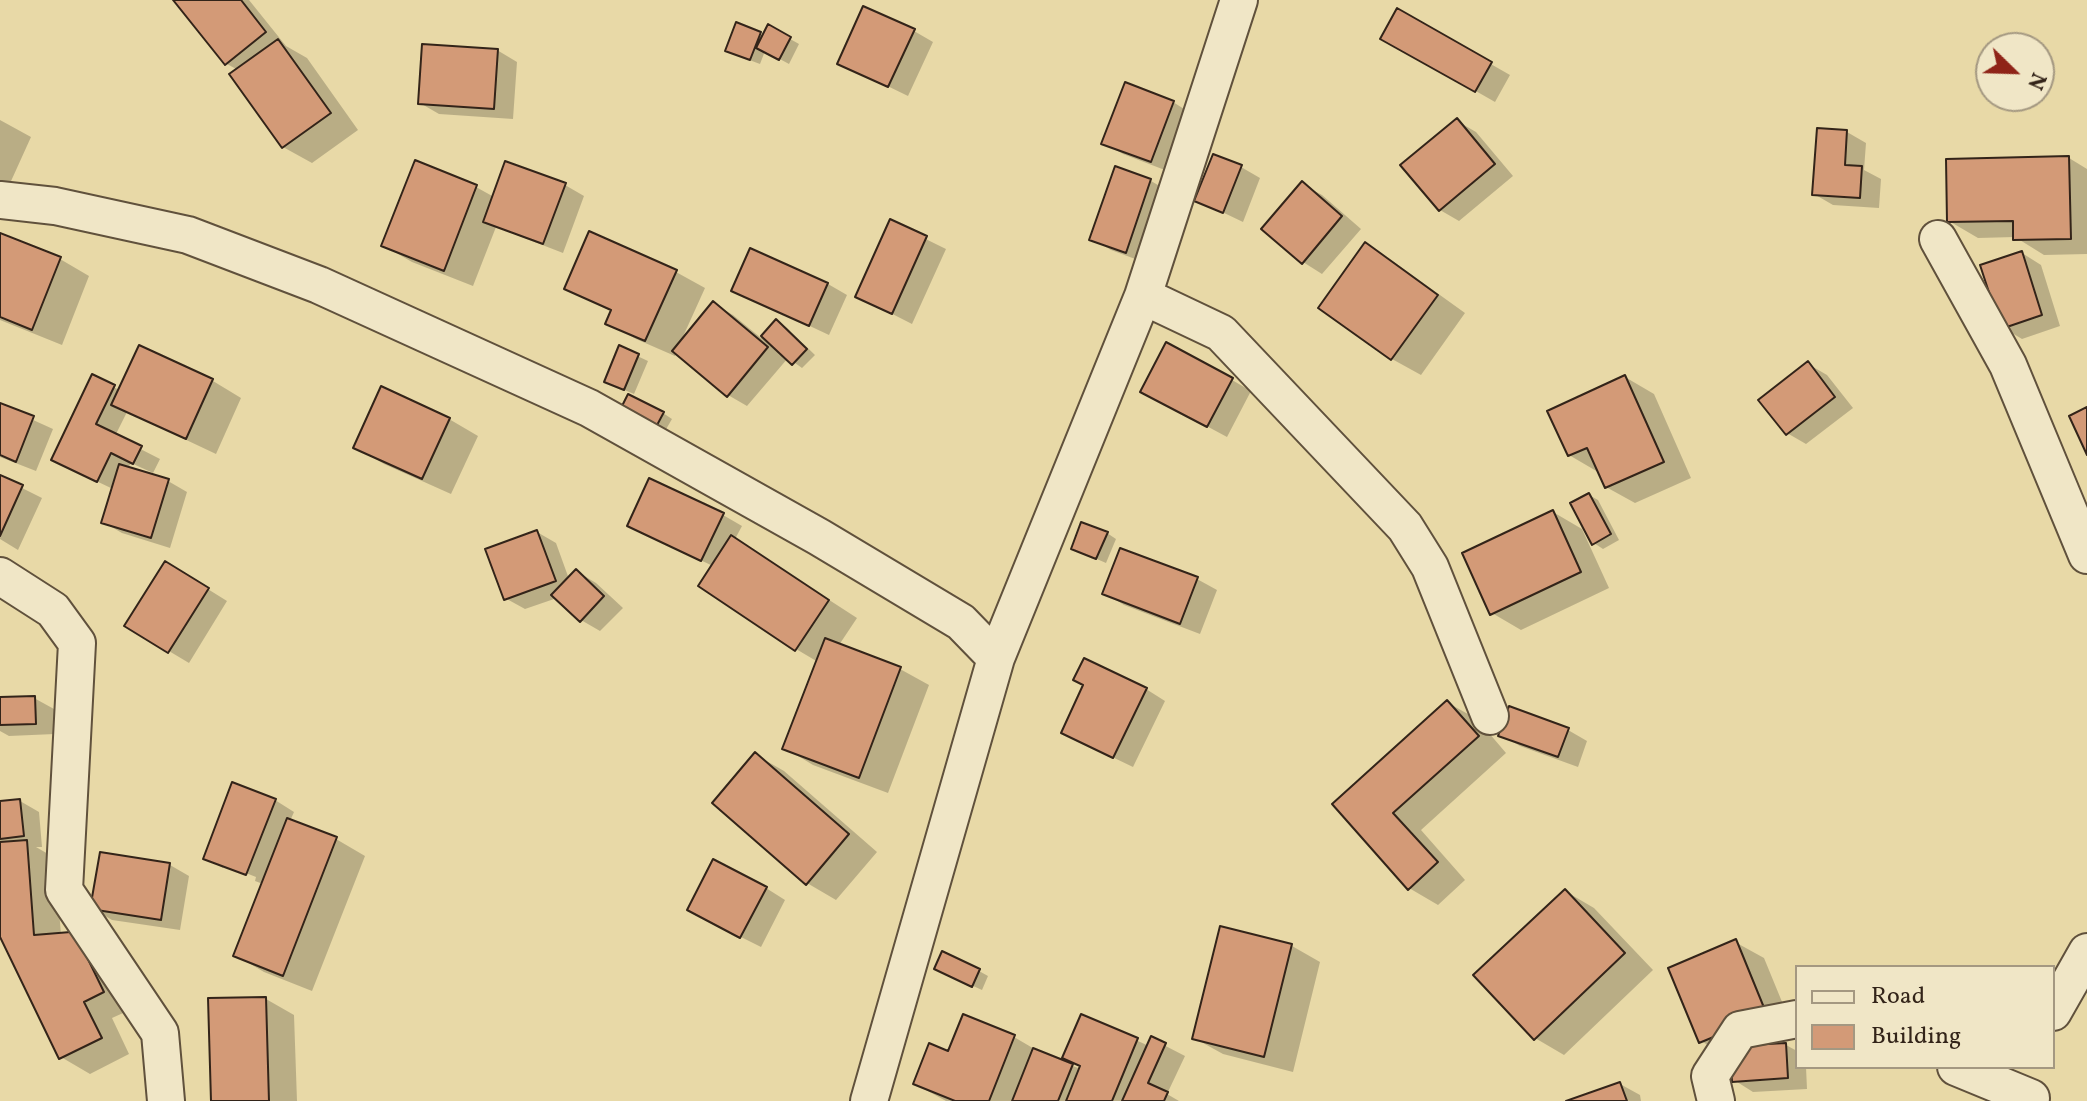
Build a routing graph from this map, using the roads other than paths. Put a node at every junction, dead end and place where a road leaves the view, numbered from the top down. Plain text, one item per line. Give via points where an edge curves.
1 (1239, 0) edge
2 (0, 200) edge
3 (1938, 239) dead end
4 (1143, 296) junction
5 (2087, 555) edge
6 (0, 576) edge
7 (996, 658) junction
8 (1490, 716) dead end
9 (2086, 954) edge
10 (2055, 1008) edge
11 (1795, 1019) edge
12 (1963, 1069) edge
13 (2030, 1089) edge
14 (166, 1101) edge
15 (869, 1101) edge
16 (1716, 1101) edge

1 - 4 street
2 - 7 street via 55,206 188,235 319,285 575,401 961,622
3 - 5 street via 2008,365
4 - 7 street
4 - 8 street via 1221,333 1405,527 1430,567
6 - 14 street via 53,610 77,643 64,890 160,1033
7 - 15 street
9 - 10 street
11 - 16 street via 1740,1030 1710,1076
12 - 13 street

